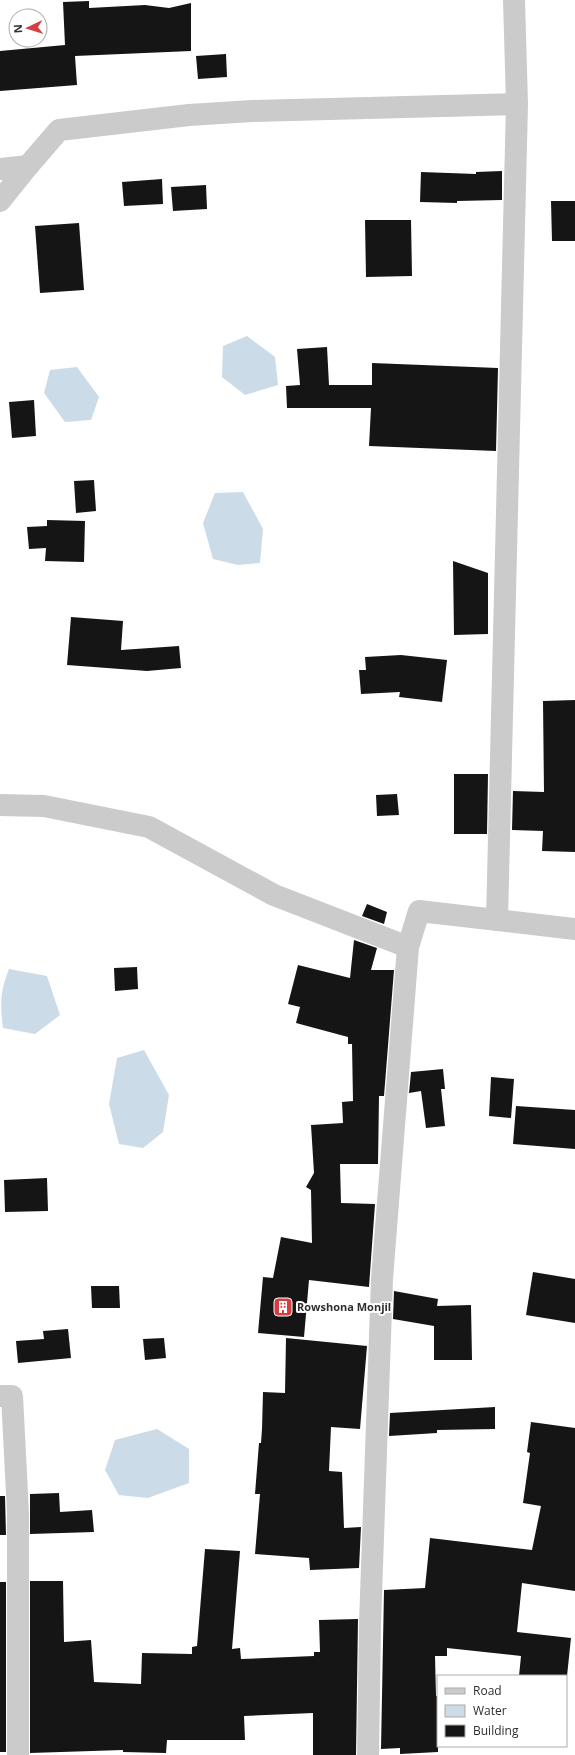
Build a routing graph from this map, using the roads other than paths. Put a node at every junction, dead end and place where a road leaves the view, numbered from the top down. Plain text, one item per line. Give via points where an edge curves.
1 (514, 0) edge
2 (517, 104) junction
3 (28, 166) junction
4 (0, 169) edge
5 (0, 201) edge
6 (0, 805) edge
7 (497, 920) junction
8 (575, 929) edge
9 (408, 947) junction
10 (0, 1396) edge
11 (18, 1755) edge
12 (368, 1755) edge

1 - 2 street
2 - 3 street via 189,115 59,130
2 - 7 street
3 - 4 street
3 - 5 street
6 - 9 street via 44,806 149,827 274,895
7 - 8 street
7 - 9 street via 419,911
9 - 12 street via 382,1279
10 - 11 street via 12,1396 13,1404 18,1513

